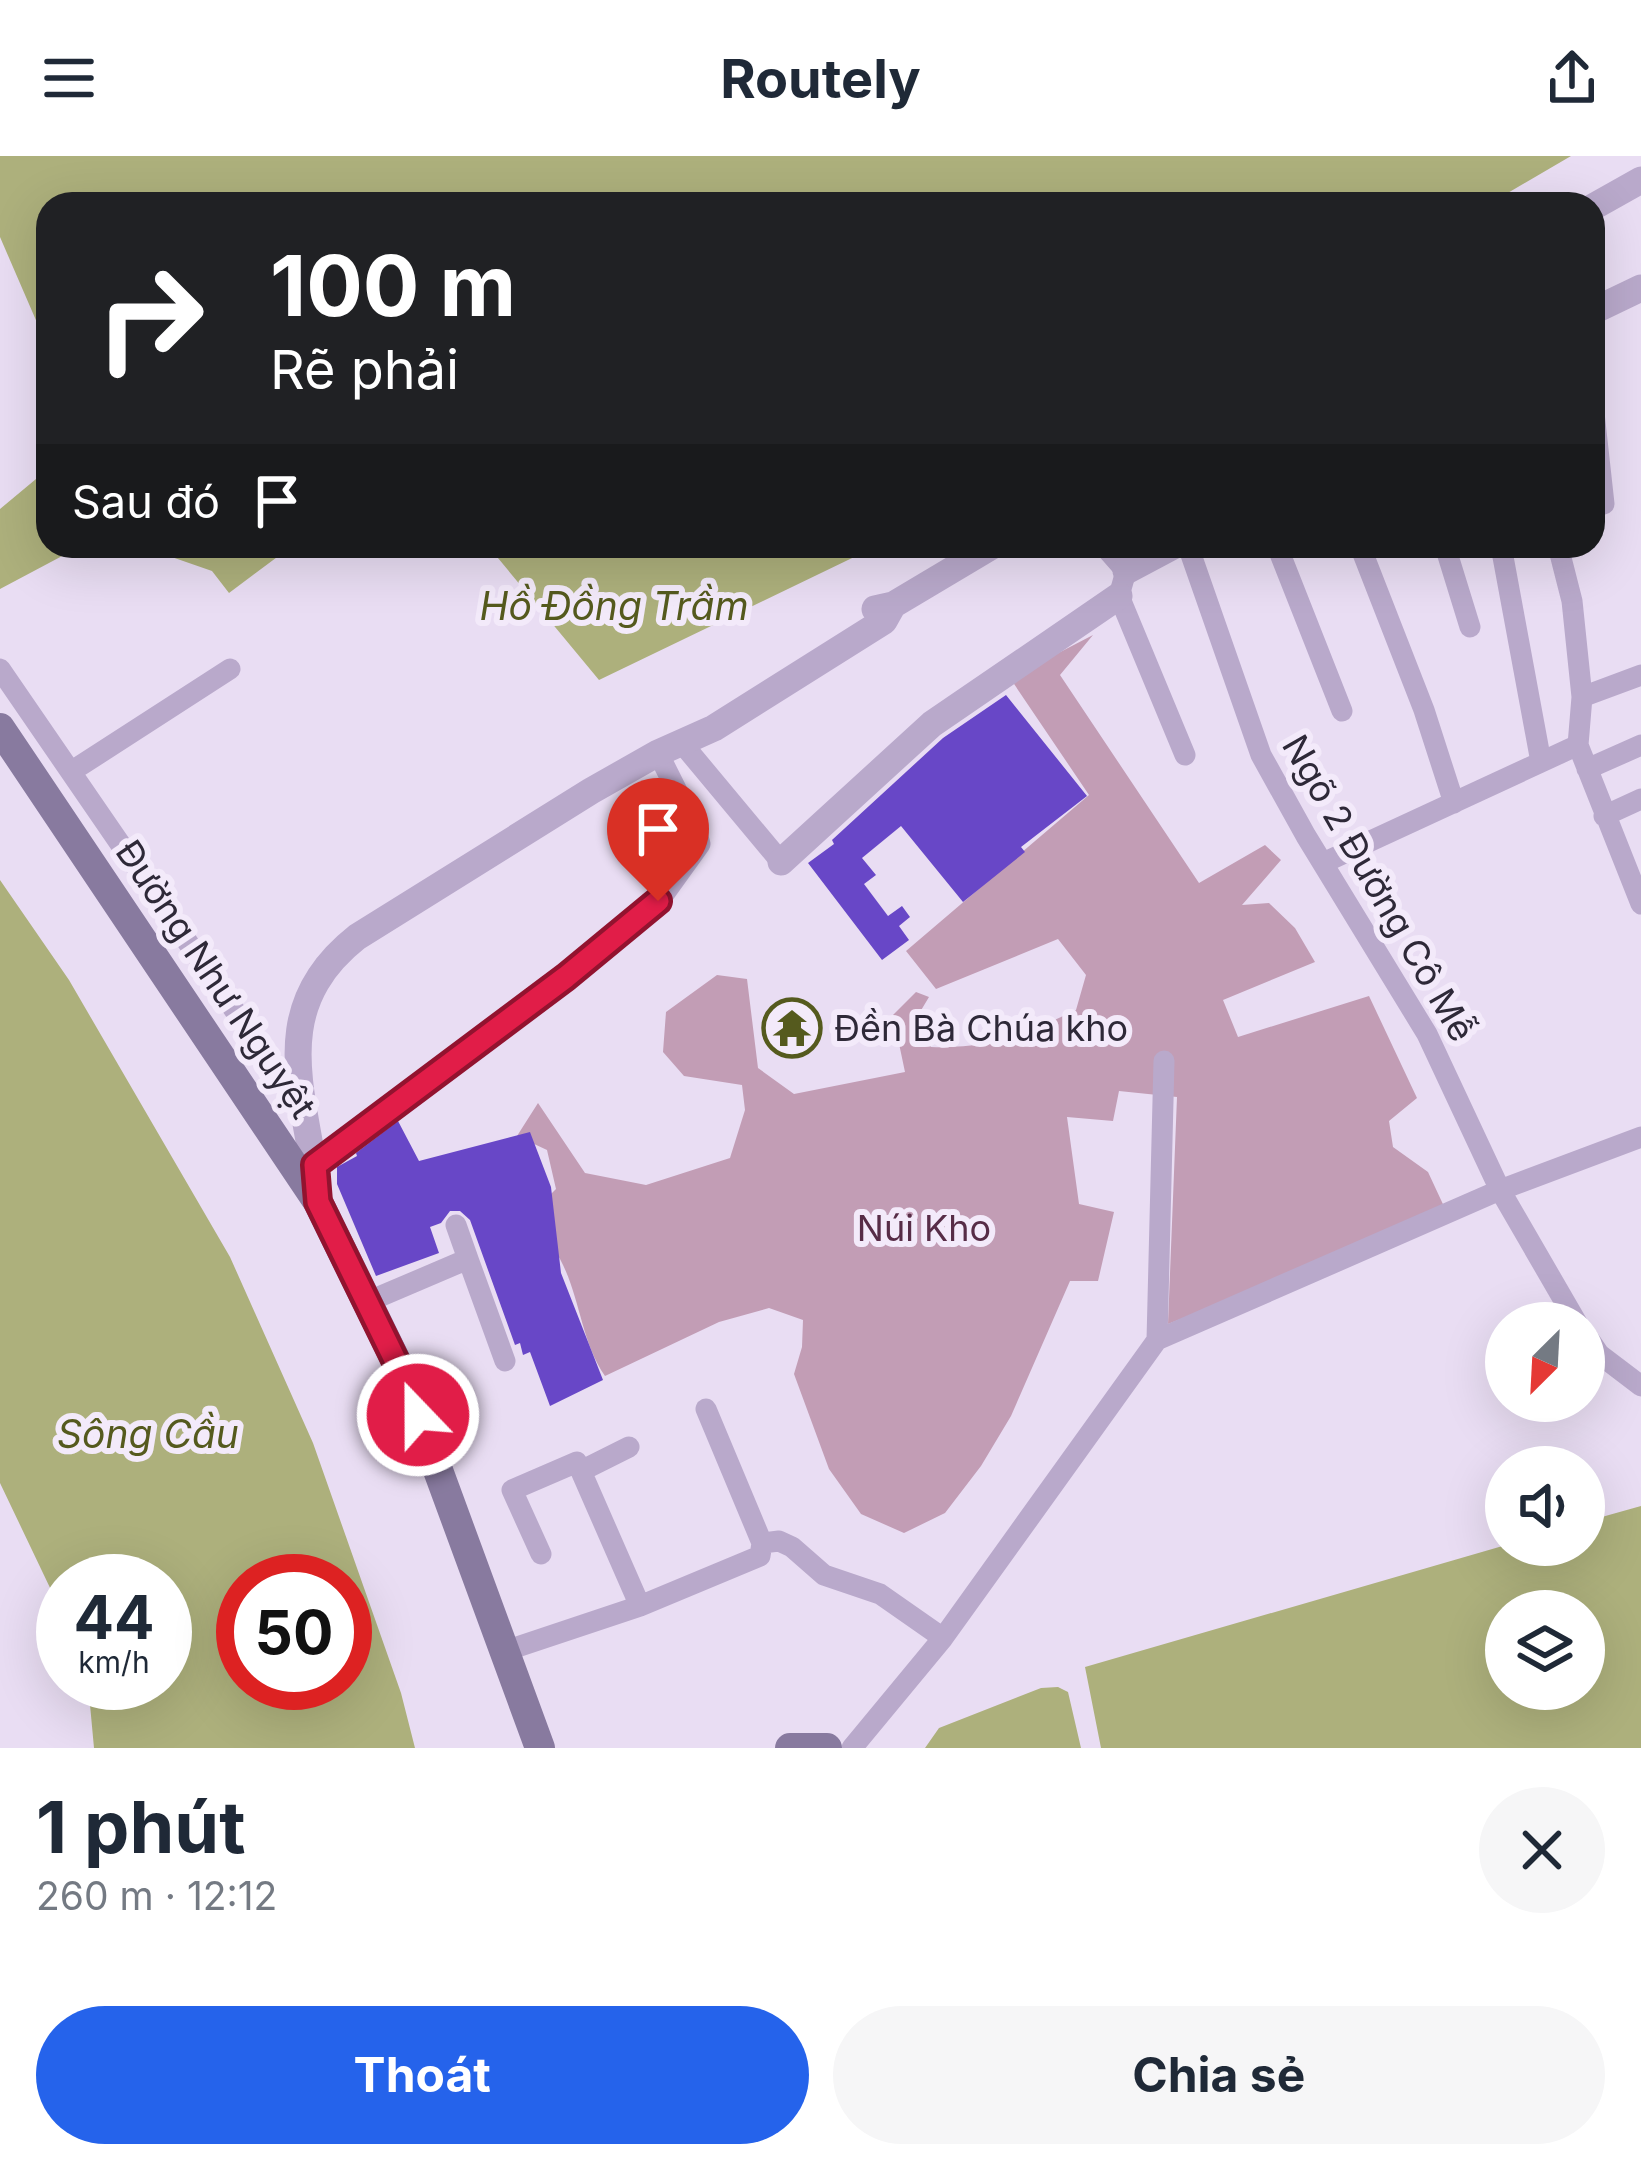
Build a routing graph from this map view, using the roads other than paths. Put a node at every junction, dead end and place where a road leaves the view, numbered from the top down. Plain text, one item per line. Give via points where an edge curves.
1 (1641, 180) edge
2 (1605, 200) edge
3 (1641, 288) edge
4 (1605, 305) edge
5 (972, 558) edge
6 (1110, 558) edge
7 (1157, 558) edge
8 (1192, 558) edge
9 (1282, 558) edge
10 (1365, 558) edge
11 (1449, 558) edge
12 (1504, 558) edge
13 (1561, 558) edge
14 (1123, 583) junction
15 (1470, 626) dead end
16 (0, 669) edge
17 (230, 669) dead end
18 (1641, 675) edge
19 (1582, 697) junction
20 (1342, 711) dead end
21 (0, 728) edge
22 (1578, 745) junction
23 (1641, 746) edge
24 (670, 748) junction
25 (1185, 755) dead end
26 (1541, 762) junction
27 (1587, 769) junction
28 (73, 771) junction
29 (1641, 800) edge
30 (1454, 803) junction
31 (1604, 816) junction
32 (781, 862) joint
33 (1322, 863) junction
34 (1641, 904) edge
35 (1164, 1061) dead end
36 (304, 1111) junction
37 (1641, 1137) edge
38 (315, 1165) junction
39 (1500, 1190) junction
40 (318, 1202) junction
41 (456, 1225) dead end
42 (468, 1259) junction
43 (367, 1302) junction
44 (1565, 1302) edge
45 (1156, 1340) junction
46 (1605, 1359) edge
47 (505, 1361) dead end
48 (1641, 1387) edge
49 (706, 1408) dead end
50 (629, 1448) dead end
51 (581, 1471) junction
52 (762, 1543) junction
53 (541, 1554) dead end
54 (640, 1606) junction
55 (943, 1638) junction
56 (505, 1651) junction
57 (871, 1738) edge
58 (540, 1748) edge
59 (790, 1748) edge
60 (827, 1748) edge
61 (852, 1748) edge

1 - 2 street
3 - 4 street
5 - 24 street via 893,605 884,621
6 - 14 street
7 - 14 street
8 - 33 street, Ngõ 2 Đường Cô Mễ via 1261,755
9 - 20 street
10 - 30 street
11 - 15 street
12 - 26 street
13 - 19 street
14 - 25 street
14 - 32 street via 932,724
16 - 28 street, Đường Như Nguyệt
17 - 28 street
18 - 19 street
19 - 22 street
21 - 40 main road, Đường Như Nguyệt
22 - 26 street
22 - 27 street
23 - 27 street
24 - 32 street
24 - 36 street via 329,959 312,985 297,1039
24 - 38 street via 700,844 658,901
26 - 30 street
27 - 31 street
28 - 36 street, Đường Như Nguyệt
29 - 31 street
30 - 33 street
31 - 34 street
33 - 39 street, Ngõ 2 Đường Cô Mễ via 1427,1034
35 - 45 street
36 - 38 street
37 - 39 street
38 - 40 street
39 - 44 street, Ngõ 2 Đường Cô Mễ
39 - 45 street
40 - 43 main road, Đường Như Nguyệt
41 - 42 street
42 - 43 street
42 - 47 street
43 - 56 main road, Đường Như Nguyệt via 403,1376
45 - 55 street
46 - 48 street
49 - 52 street
50 - 51 street
51 - 53 street via 577,1462 512,1490
51 - 54 street
52 - 54 street via 760,1556
52 - 55 street via 792,1547 824,1575 880,1594
54 - 56 street
55 - 57 street
56 - 58 main road, Đường Như Nguyệt
57 - 61 street
59 - 60 main road

